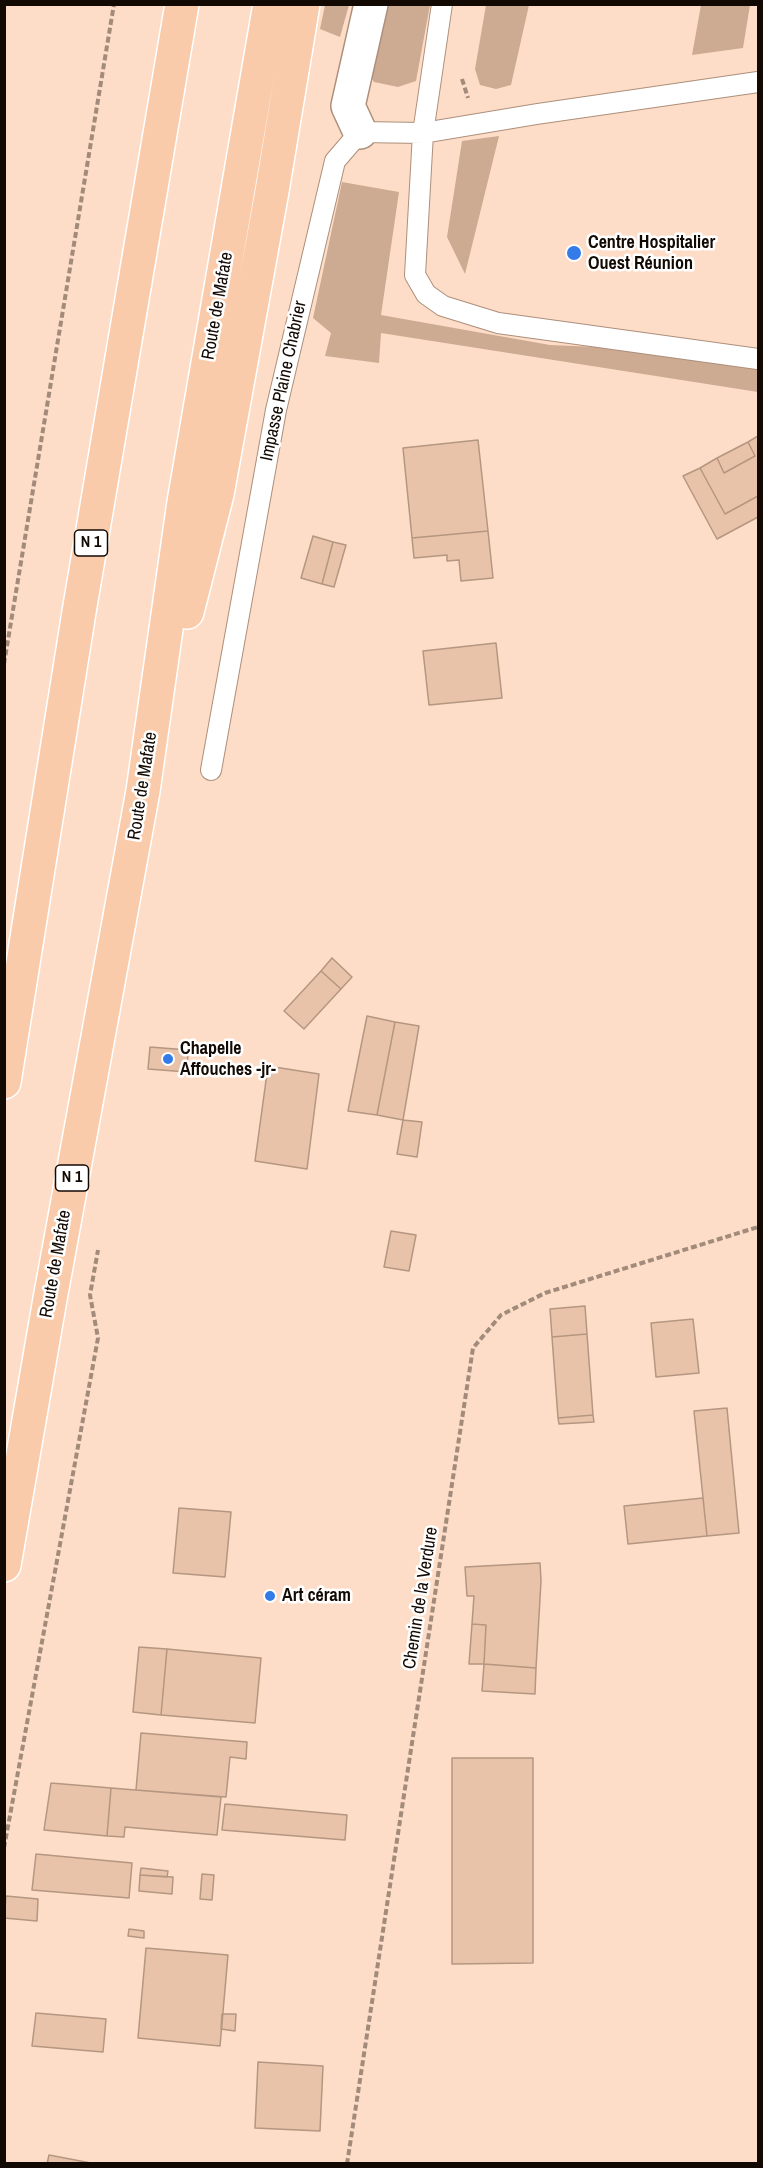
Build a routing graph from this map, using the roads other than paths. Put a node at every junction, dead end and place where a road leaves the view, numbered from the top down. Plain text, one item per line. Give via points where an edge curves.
1 (182, 4) edge
2 (270, 4) edge
3 (303, 4) edge
4 (311, 4) edge
5 (370, 4) edge
6 (442, 4) edge
7 (759, 82) edge
8 (360, 132) junction
9 (423, 133) junction
10 (272, 191) junction
11 (759, 359) edge
12 (211, 770) dead end
13 (143, 791) junction
14 (4, 1082) edge
15 (4, 1565) edge

1 - 14 highway, N 1
2 - 13 highway, Route de Mafate / N 1 via 184,502
3 - 10 highway
4 - 10 highway
5 - 8 street via 348,106
6 - 9 lane
7 - 9 lane
8 - 9 lane
8 - 12 lane, Impasse Plaine Chabrier via 335,161 276,410
9 - 11 lane via 415,275 426,294 443,306 498,323
10 - 13 highway via 217,494
13 - 15 highway, Route de Mafate / N 1

